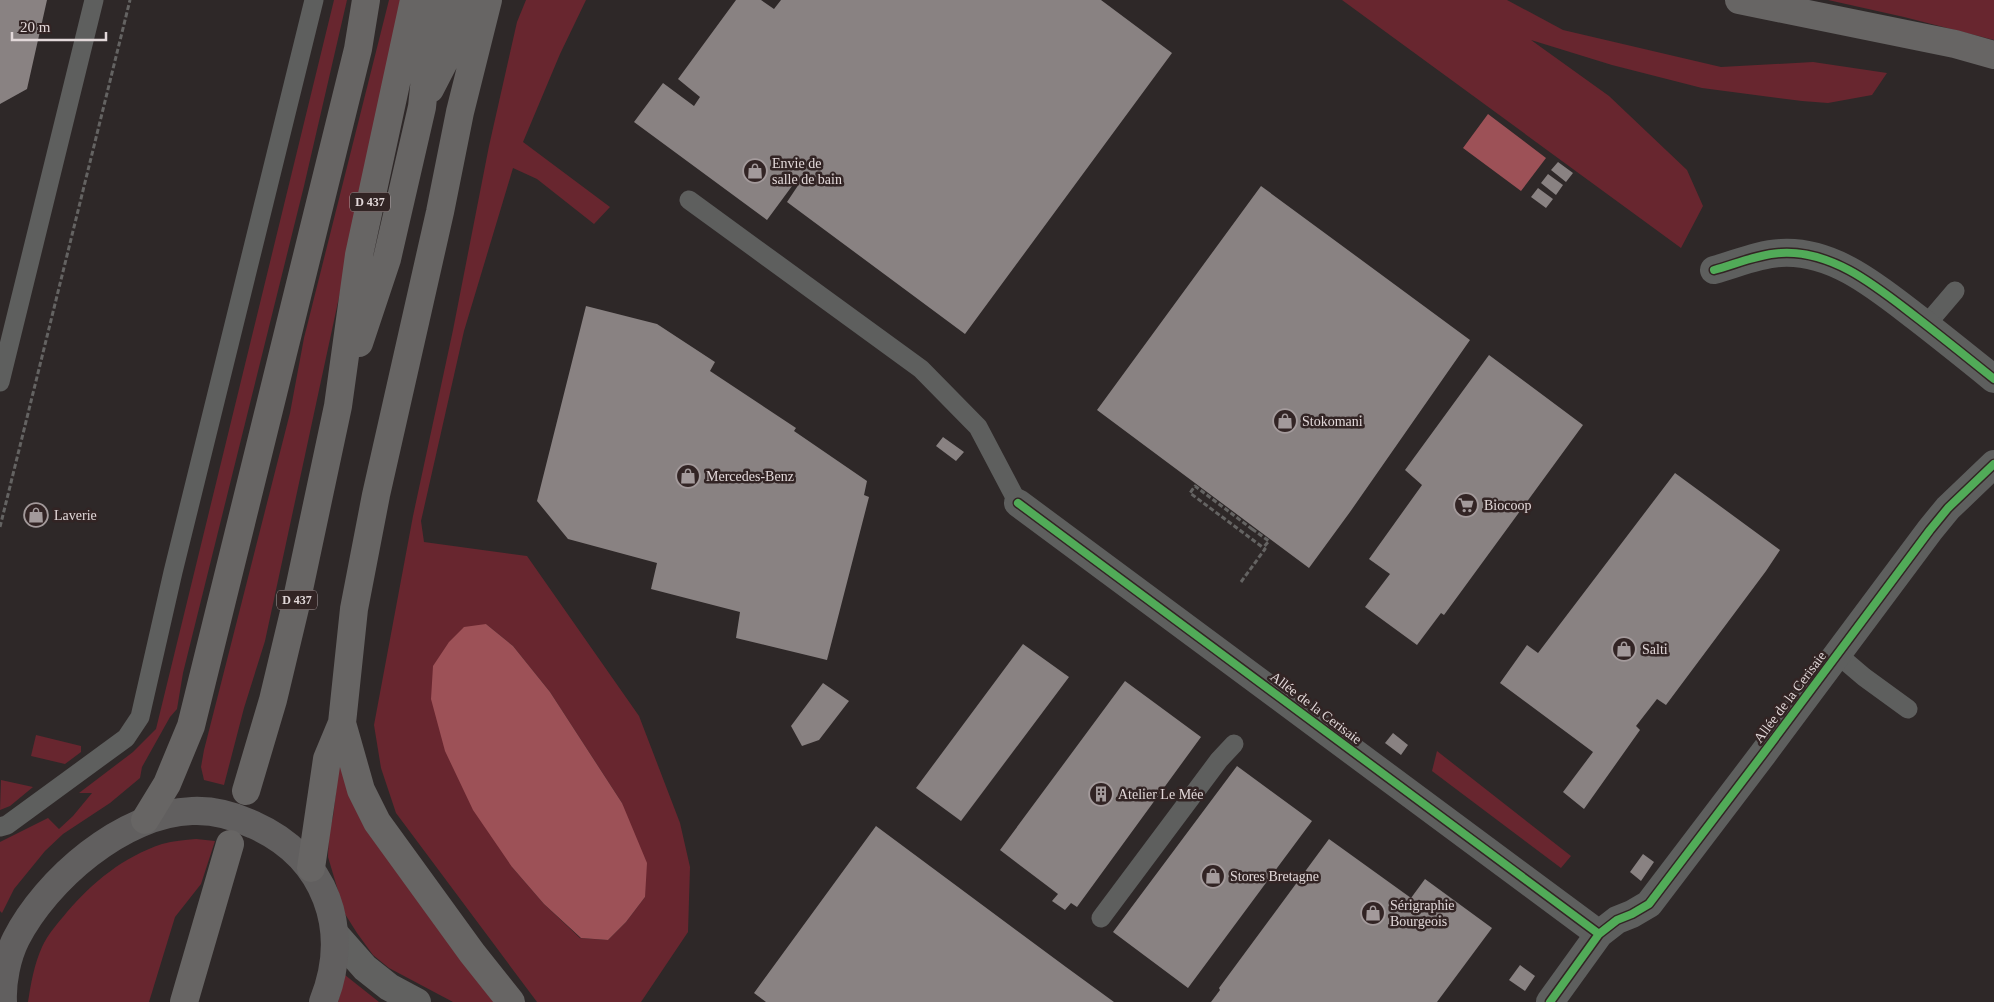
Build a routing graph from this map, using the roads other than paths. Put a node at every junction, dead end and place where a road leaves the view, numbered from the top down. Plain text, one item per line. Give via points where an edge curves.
1 (94, 0) edge
2 (314, 0) edge
3 (366, 0) edge
4 (374, 0) edge
5 (414, 0) edge
6 (440, 0) edge
7 (467, 0) edge
8 (488, 0) edge
9 (1739, 0) edge
10 (358, 49) junction
11 (1994, 55) edge
12 (422, 106) junction
13 (689, 200) dead end
14 (1714, 270) dead end
15 (1955, 291) dead end
16 (1926, 325) junction
17 (1994, 379) edge
18 (0, 382) edge
19 (338, 406) junction
20 (1994, 464) edge
21 (1018, 503) joint
22 (1837, 654) junction
23 (1908, 709) dead end
24 (342, 723) junction
25 (1234, 744) dead end
26 (246, 791) dead end
27 (145, 820) junction
28 (0, 827) edge
29 (230, 844) dead end
30 (311, 868) junction
31 (1101, 918) dead end
32 (335, 934) junction
33 (1599, 934) junction
34 (7, 948) edge
35 (3, 1002) edge
36 (184, 1002) edge
37 (324, 1002) edge
38 (417, 1002) edge
39 (511, 1002) edge
40 (1550, 1002) edge

1 - 18 lane
2 - 28 lane via 140,717 126,738
3 - 10 highway
4 - 10 highway
5 - 19 highway, D 437 via 359,255
6 - 12 highway, D 437 via 428,49
7 - 12 highway via 447,56
8 - 24 highway via 460,112 376,495 354,608
9 - 11 highway via 1955,44
10 - 27 highway via 192,726 167,784
12 - 19 highway, D 437 via 387,259
13 - 21 lane via 921,369 978,427
14 - 16 street via 1780,253 1804,254 1830,261 1858,275
15 - 16 lane
16 - 17 street
19 - 26 highway, D 437 via 295,608
20 - 22 street, Allée de la Cerisaie via 1942,516
21 - 33 street, Allée de la Cerisaie
22 - 23 lane
22 - 33 street, Allée de la Cerisaie via 1648,904 1617,920
24 - 30 highway via 327,759
24 - 39 highway via 361,790 377,822
25 - 31 lane
27 - 30 main road via 168,813 193,811 232,816 264,829 284,842
27 - 34 main road via 64,874 39,902
29 - 36 highway
30 - 32 main road via 322,888
32 - 37 main road
32 - 38 main road via 365,968 389,988
33 - 40 street, Allée de la Cerisaie
34 - 35 main road

